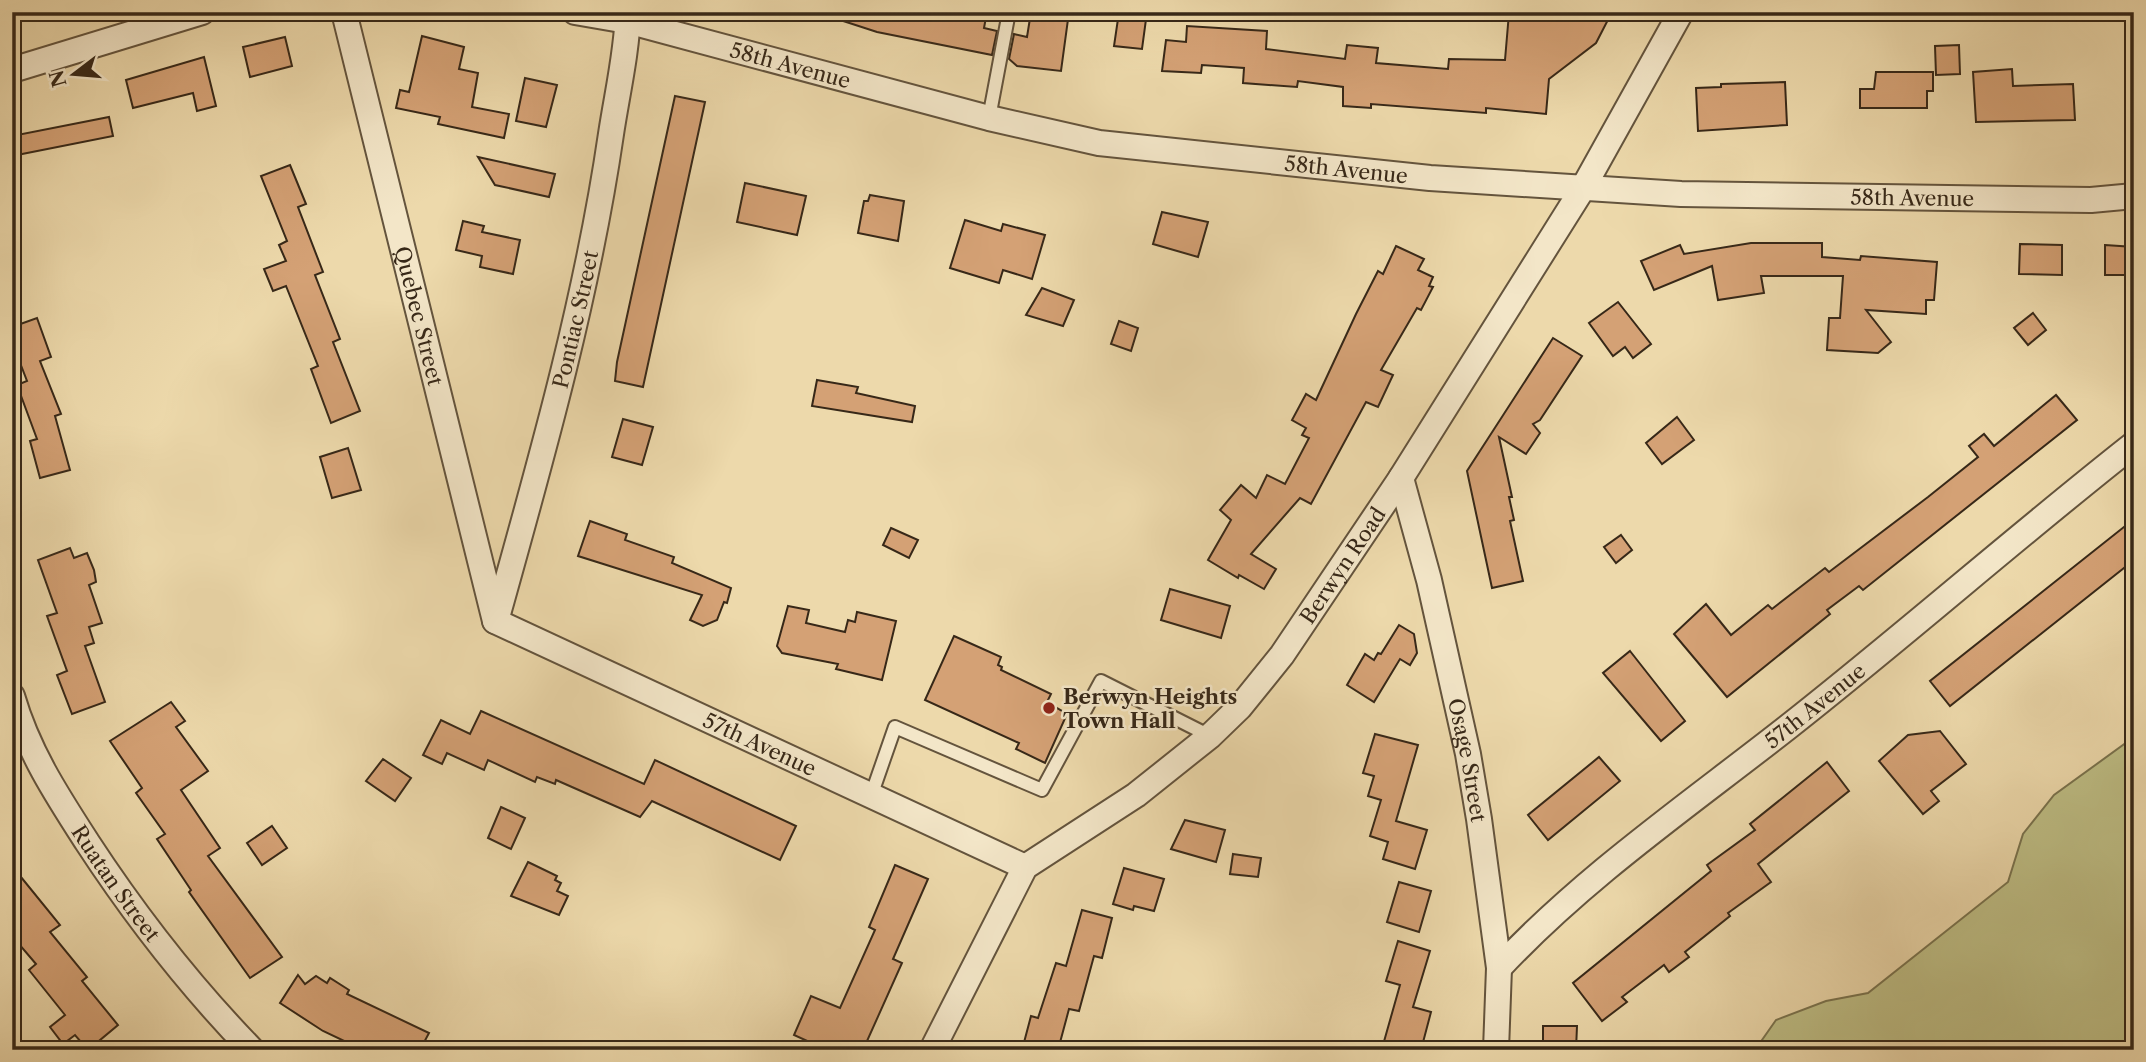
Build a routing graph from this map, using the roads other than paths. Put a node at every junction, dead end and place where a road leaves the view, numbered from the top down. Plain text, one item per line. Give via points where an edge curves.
1 (202, 12) edge
2 (344, 12) edge
3 (575, 12) edge
4 (1009, 12) edge
5 (1681, 12) edge
6 (628, 17) edge
7 (12, 70) edge
8 (989, 117) junction
9 (1583, 188) junction
10 (2134, 196) edge
11 (2134, 444) edge
12 (1401, 478) junction
13 (495, 621) junction
14 (12, 696) edge
15 (1210, 736) junction
16 (872, 796) junction
17 (1025, 867) junction
18 (1499, 968) junction
19 (252, 1050) edge
20 (932, 1050) edge
21 (1496, 1050) edge

1 - 7 street
2 - 13 street, Quebec Street
3 - 6 street, 58th Avenue
4 - 8 lane
5 - 9 street, Berwyn Road
6 - 8 street, 58th Avenue
6 - 13 street, Pontiac Street via 603,192 582,293
8 - 9 street, 58th Avenue via 1099,143 1430,178
9 - 10 street, 58th Avenue via 1681,194 2091,200
9 - 12 street, Berwyn Road
11 - 18 street, 57th Avenue via 1579,892 1536,928
12 - 15 street, Berwyn Road via 1262,683
12 - 18 street, Osage Street via 1468,754
13 - 16 street, 57th Avenue
14 - 19 street, Ruatan Street via 39,768 107,871 161,948
15 - 16 lane via 1101,681 1042,790 895,727
15 - 17 street, Berwyn Road via 1136,795
16 - 17 street, 57th Avenue
17 - 20 street
18 - 21 street, Osage Street

